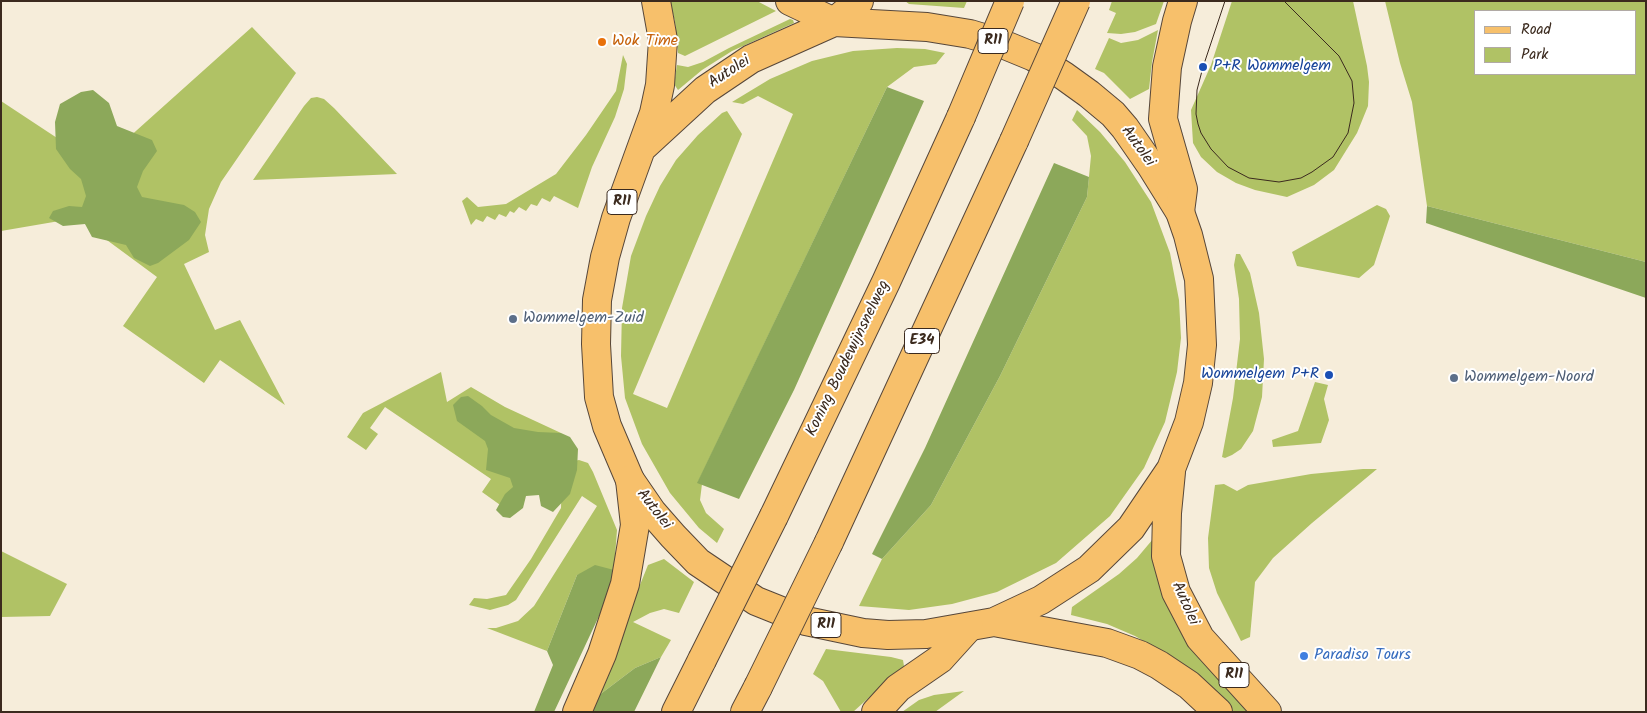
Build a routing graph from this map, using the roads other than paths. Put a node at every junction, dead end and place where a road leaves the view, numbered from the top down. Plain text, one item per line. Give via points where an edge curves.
1 (656, 1) edge
2 (790, 1) edge
3 (859, 1) edge
4 (1010, 1) edge
5 (1076, 1) edge
6 (1183, 1) edge
7 (834, 22) junction
8 (641, 149) junction
9 (1180, 212) junction
10 (1171, 469) junction
11 (630, 480) junction
12 (981, 624) junction
13 (577, 712) edge
14 (676, 712) edge
15 (745, 712) edge
16 (876, 712) edge
17 (1218, 712) edge
18 (1267, 712) edge

1 - 8 main road, Autolei / R11 via 663,40 660,85
2 - 7 main road, Autolei / R11
3 - 7 main road
4 - 14 main road, Koning Boudewijnsnelweg, bridge via 886,282
5 - 15 main road, E34, bridge via 829,542
6 - 9 main road via 1167,67 1163,119 1182,189
7 - 8 main road, Autolei / R11 via 750,59 705,90
7 - 9 main road, Autolei / R11 via 927,27 970,34 1034,57 1112,114 1152,166
8 - 11 main road, Autolei / R11 via 614,226 597,300 599,397 607,426
9 - 10 main road, Autolei / R11 via 1199,279 1202,345 1189,422
10 - 12 main road, Autolei / R11 via 1131,528 1089,569 1041,600
10 - 18 main road, Autolei / R11 via 1166,556 1176,592 1200,638
11 - 12 main road, Autolei / R11 via 652,512 698,562 756,601 806,621 863,633 926,634
11 - 13 main road via 635,525 625,584 602,654
12 - 16 main road via 940,659 898,688
12 - 17 main road, Autolei / R11 via 1107,643 1140,655 1189,685

